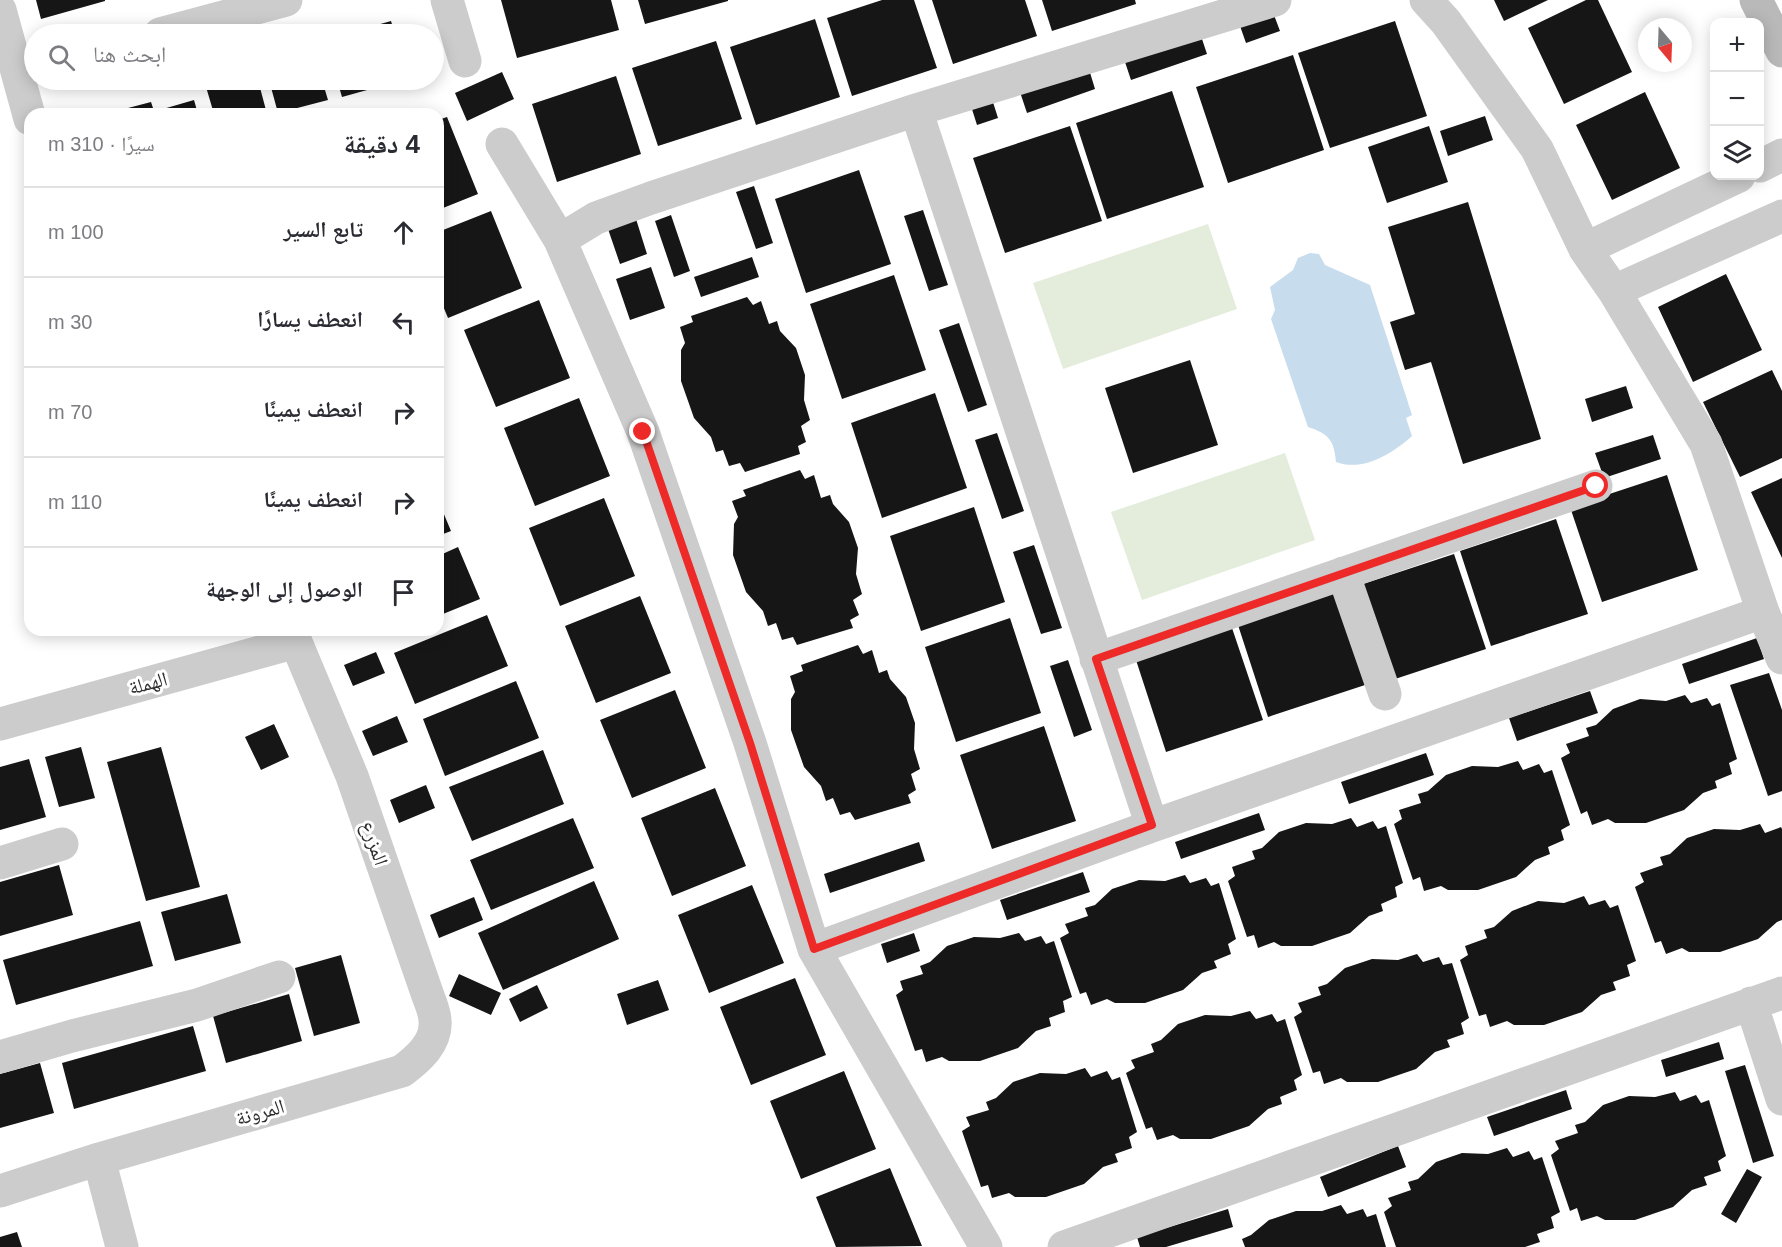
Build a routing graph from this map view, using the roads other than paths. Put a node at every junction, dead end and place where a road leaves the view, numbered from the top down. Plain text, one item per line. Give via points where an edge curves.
1 (286, 0) edge
2 (447, 0) edge
3 (1275, 0) edge
4 (1426, 0) edge
5 (1756, 0) edge
6 (0, 10) edge
7 (197, 24) edge
8 (1782, 51) edge
9 (465, 61) dead end
10 (24, 64) edge
11 (28, 90) edge
12 (29, 108) edge
13 (916, 110) junction
14 (502, 144) dead end
15 (1782, 155) edge
16 (1764, 164) edge
17 (1731, 180) edge
18 (1782, 216) edge
19 (560, 240) junction
20 (1585, 249) junction
21 (1614, 291) junction
22 (1596, 486) dead end
23 (1342, 573) junction
24 (1763, 612) junction
25 (294, 636) edge
26 (1782, 658) edge
27 (1096, 659) junction
28 (1385, 694) dead end
29 (0, 724) edge
30 (1152, 825) junction
31 (62, 844) dead end
32 (0, 863) edge
33 (814, 949) junction
34 (279, 977) dead end
35 (1782, 993) edge
36 (1751, 1002) junction
37 (0, 1057) edge
38 (419, 1059) joint
39 (1782, 1099) edge
40 (99, 1159) junction
41 (0, 1191) edge
42 (122, 1247) edge
43 (986, 1247) edge
44 (1064, 1247) edge

1 - 7 street
2 - 9 street
3 - 13 street
4 - 20 street via 1537,149
5 - 8 street
6 - 10 street
11 - 12 street
13 - 19 street via 596,218
13 - 27 street
14 - 19 street
15 - 16 street
17 - 20 street
18 - 21 street
19 - 33 street via 643,432 750,743
20 - 21 street
21 - 24 street via 1706,444
22 - 23 street
23 - 27 street
23 - 28 street
24 - 26 street
24 - 30 street
25 - 29 street, الهملة
25 - 38 street, المزرع via 352,776 427,993 435,1022 430,1044
27 - 30 street
30 - 33 street
31 - 32 street
33 - 43 street
34 - 37 street via 197,1005
35 - 36 street
36 - 39 street
36 - 44 street
38 - 40 street, المرونة via 402,1071
40 - 41 street, المرونة
40 - 42 street

